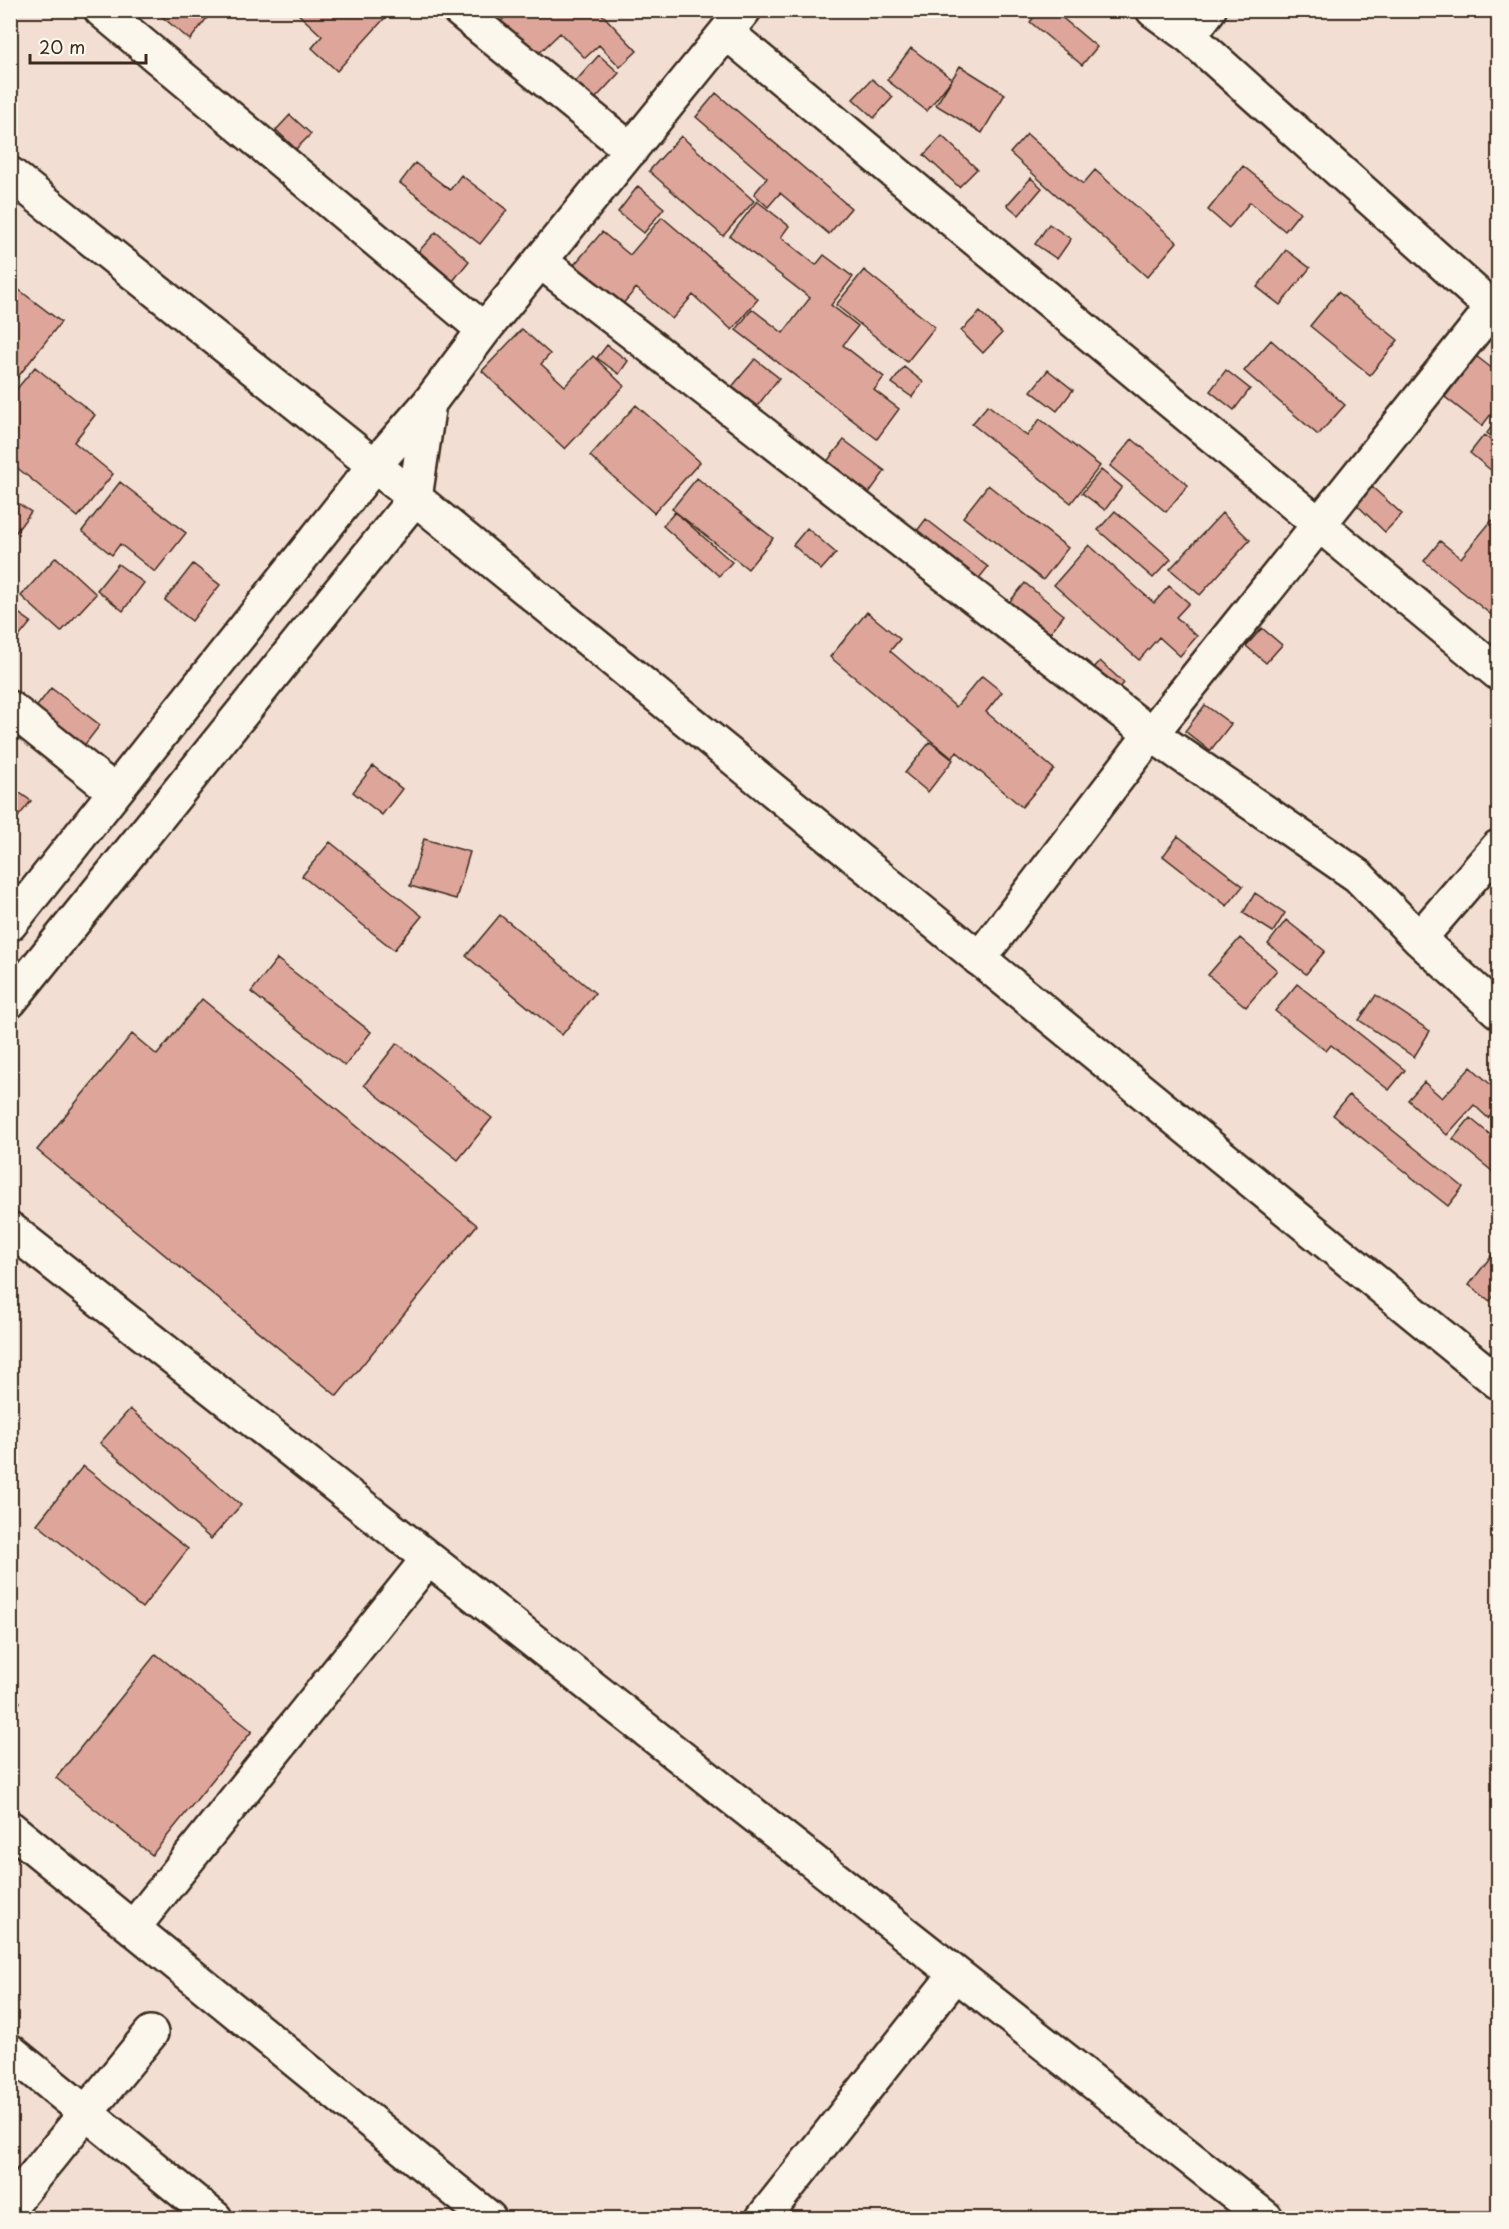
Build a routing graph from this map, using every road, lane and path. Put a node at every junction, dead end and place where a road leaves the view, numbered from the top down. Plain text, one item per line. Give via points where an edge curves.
1 (101, 10) edge
2 (459, 10) edge
3 (1153, 10) edge
4 (1209, 10) edge
5 (735, 21) edge
6 (1189, 36) junction
7 (631, 150) junction
8 (10, 174) edge
9 (540, 261) junction
10 (1496, 307) edge
11 (484, 330) junction
12 (429, 403) junction
13 (373, 467) junction
14 (415, 498) junction
15 (1320, 525) junction
16 (1498, 673) edge
17 (10, 708) edge
18 (1151, 734) junction
19 (114, 792) junction
20 (1498, 847) edge
21 (10, 924) edge
22 (1419, 939) junction
23 (979, 959) junction
24 (10, 1001) edge
25 (1498, 1011) edge
26 (10, 1229) edge
27 (1498, 1382) edge
28 (428, 1559) junction
29 (10, 1828) edge
30 (133, 1928) junction
31 (956, 1974) junction
32 (151, 2033) dead end
33 (10, 2051) edge
34 (86, 2112) junction
35 (10, 2206) edge
36 (215, 2218) edge
37 (489, 2218) edge
38 (763, 2218) edge
39 (1266, 2218) edge

1 - 11 street
2 - 7 street
3 - 6 street
4 - 6 street
5 - 7 street
5 - 15 street
6 - 10 street
7 - 9 street
8 - 13 street
9 - 11 street
9 - 18 street
10 - 15 street
11 - 12 street
12 - 13 street
12 - 14 street
13 - 14 street
13 - 19 street
14 - 23 street
14 - 24 street
15 - 16 street
15 - 18 street
17 - 19 street
18 - 22 street via 1358,876
18 - 23 street
19 - 21 street
20 - 22 street
22 - 25 street
23 - 27 street
26 - 28 street
28 - 30 street
28 - 31 street
29 - 30 street
30 - 37 street
31 - 38 street
31 - 39 street
32 - 34 street
33 - 34 street
34 - 35 street
34 - 36 street

